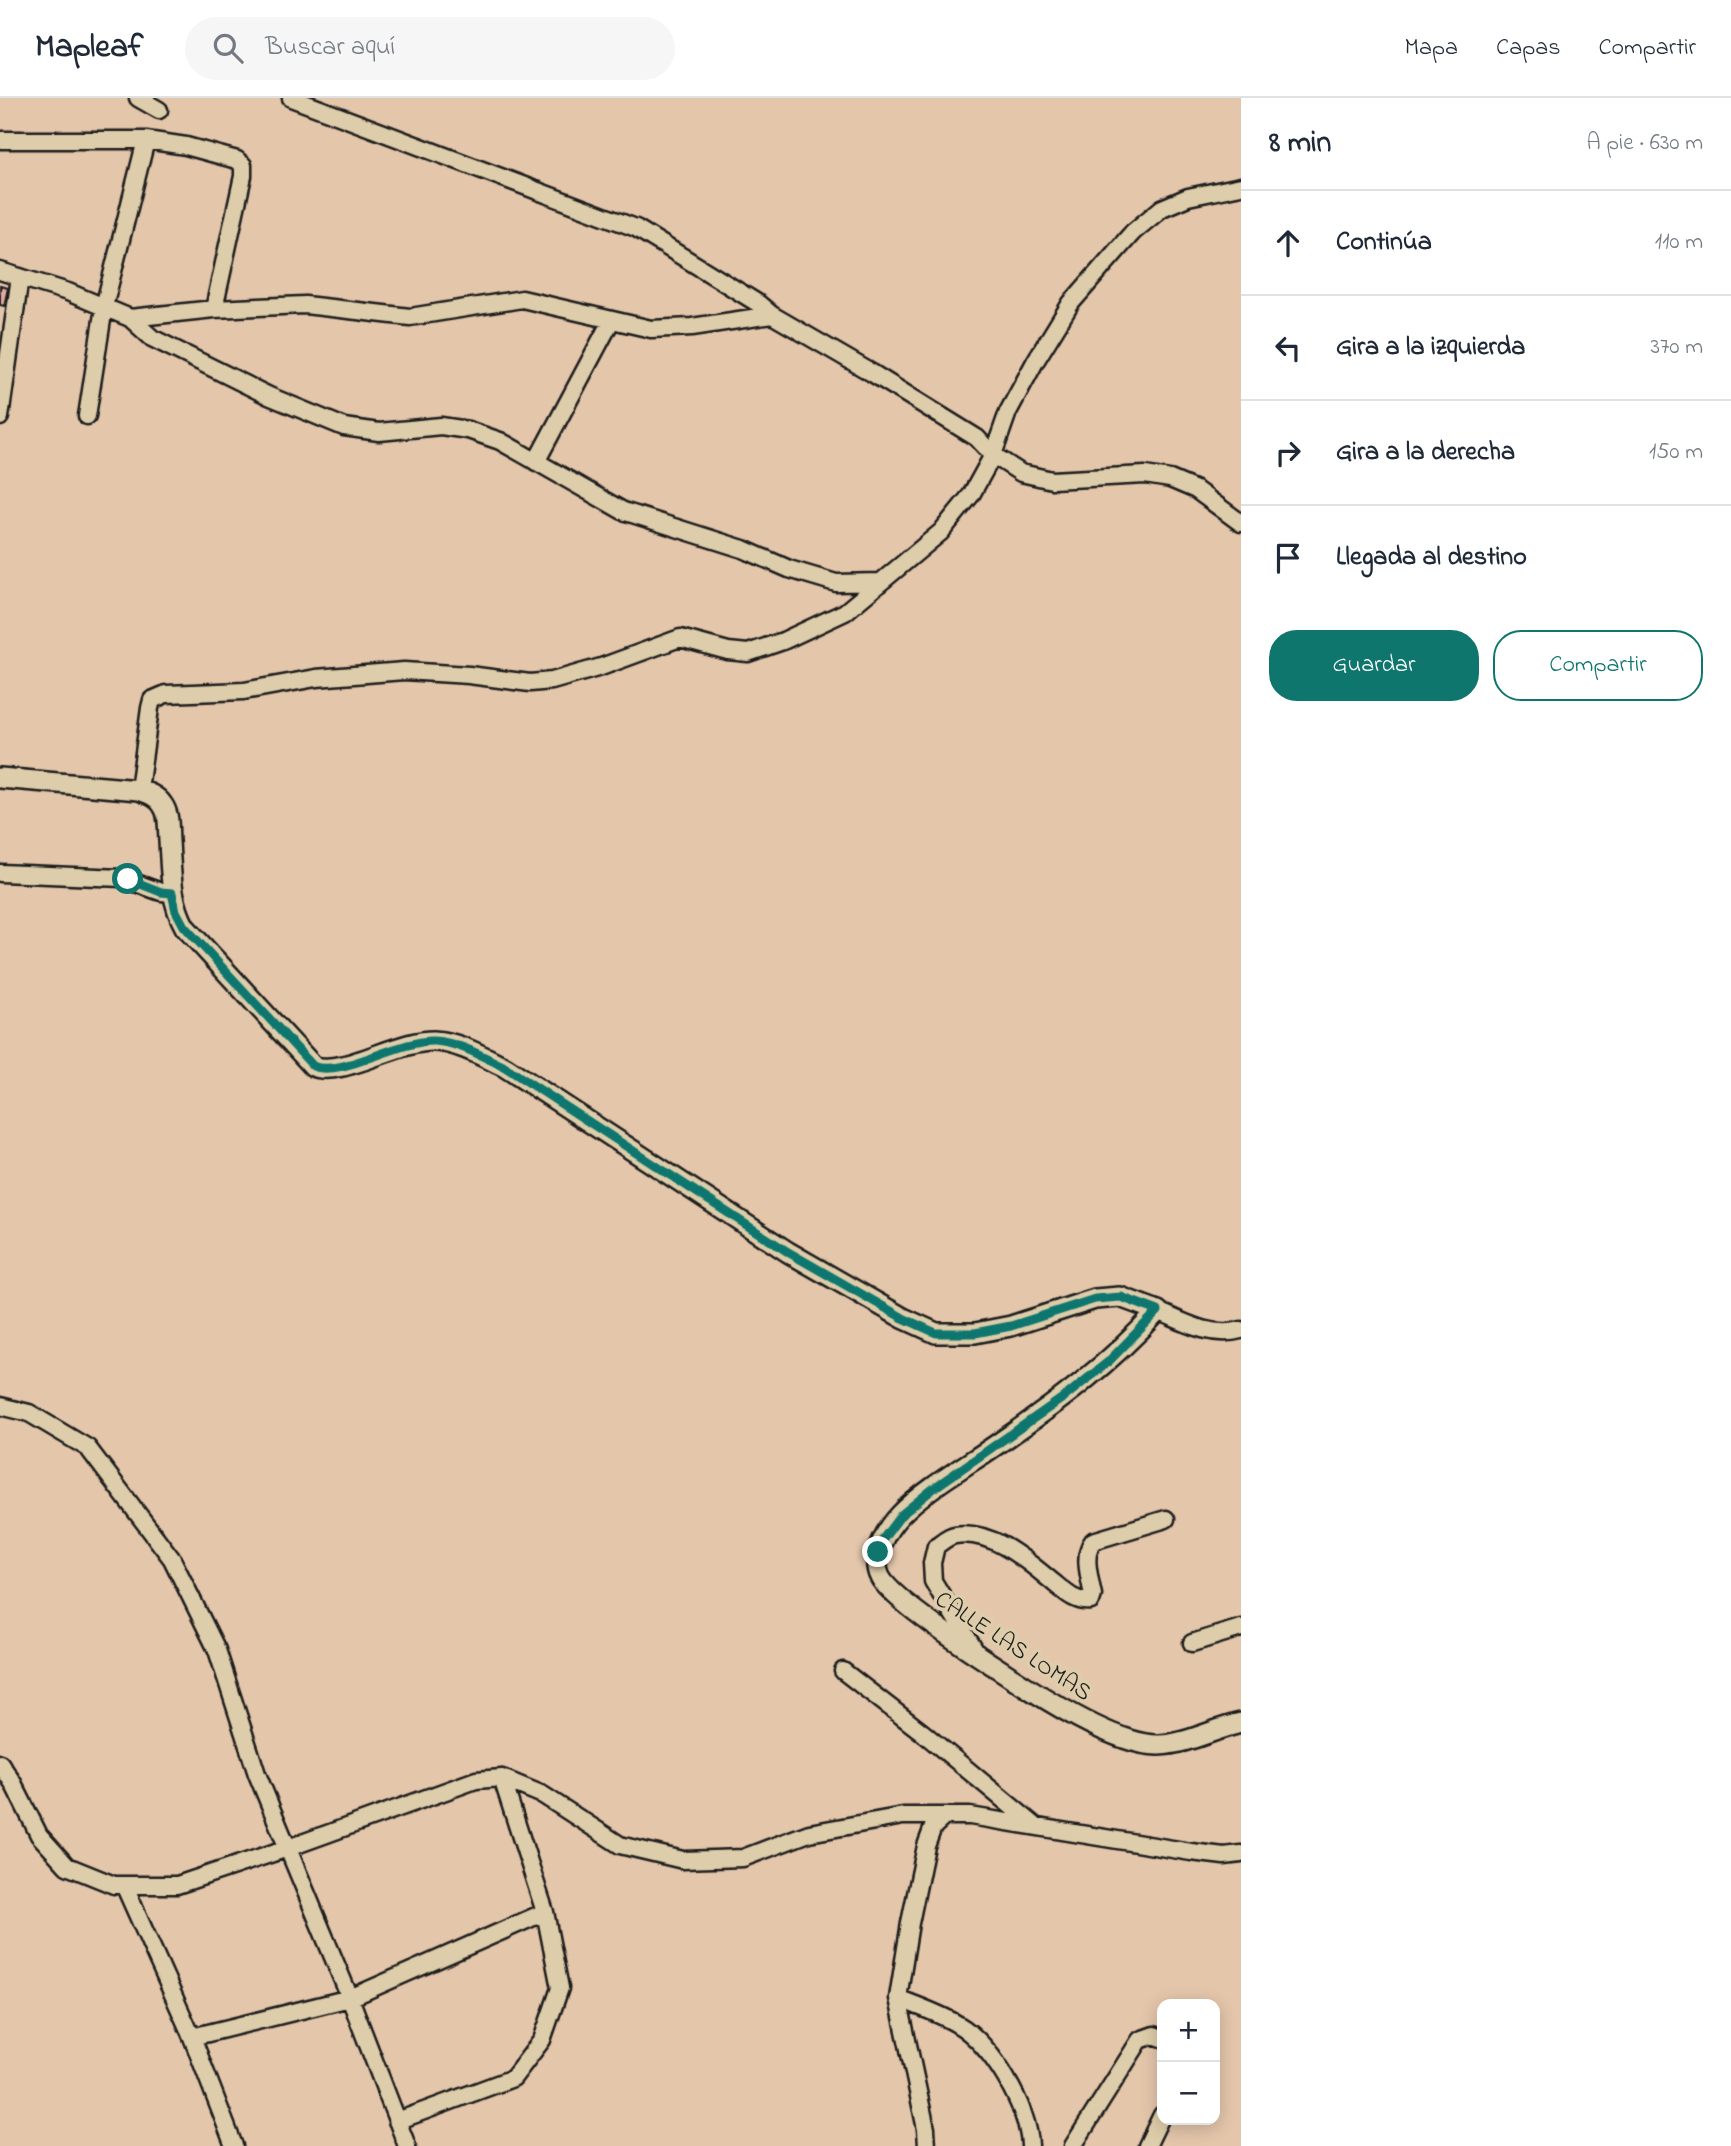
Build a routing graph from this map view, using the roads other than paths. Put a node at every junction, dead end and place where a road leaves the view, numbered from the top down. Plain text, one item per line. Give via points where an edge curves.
1 (138, 98) edge
2 (291, 98) edge
3 (159, 110) dead end
4 (0, 140) edge
5 (146, 140) junction
6 (1241, 186) edge
7 (0, 271) edge
8 (20, 277) junction
9 (104, 307) junction
10 (214, 310) junction
11 (772, 315) junction
12 (130, 318) junction
13 (611, 321) junction
14 (87, 416) dead end
15 (0, 417) edge
16 (993, 455) junction
17 (536, 462) junction
18 (1241, 523) edge
19 (880, 582) junction
20 (0, 778) edge
21 (139, 790) junction
22 (0, 873) edge
23 (172, 893) junction
24 (1158, 1311) junction
25 (1241, 1329) edge
26 (0, 1406) edge
27 (1166, 1519) dead end
28 (1241, 1628) edge
29 (1192, 1643) dead end
30 (979, 1657) junction
31 (843, 1671) dead end
32 (1241, 1723) edge
33 (0, 1763) edge
34 (502, 1778) junction
35 (945, 1816) junction
36 (1036, 1827) junction
37 (288, 1849) junction
38 (1241, 1854) edge
39 (124, 1885) junction
40 (545, 1912) junction
41 (350, 1998) junction
42 (898, 1998) junction
43 (1157, 2036) edge
44 (192, 2037) junction
45 (397, 2120) junction
46 (1157, 2125) edge
47 (234, 2146) edge
48 (407, 2146) edge
49 (927, 2146) edge
50 (1030, 2146) edge
51 (1073, 2146) edge
52 (1147, 2146) edge

1 - 3 street
2 - 11 street via 636,228
4 - 5 street
5 - 9 street
5 - 10 street via 186,146 243,165
6 - 16 street via 1188,197 1162,208 1133,232 1071,303 1035,360 1008,412
7 - 8 street
8 - 9 street
8 - 15 street
9 - 12 street
9 - 14 street
10 - 12 street
10 - 13 street via 305,305 410,317 522,299
11 - 13 street via 651,329
11 - 16 street via 977,438
12 - 17 street via 152,338 344,427 379,432 441,426 468,430 500,441
13 - 17 street
16 - 18 street via 1021,473 1052,480 1145,475 1170,479 1196,489
16 - 19 street via 971,495 941,532
17 - 19 street via 623,510 789,569 836,583
19 - 21 street via 845,612 748,653 680,638 552,681 404,671 316,678 243,691 166,694 152,700
20 - 21 street
21 - 23 street via 153,794 168,817
22 - 23 street via 122,878
23 - 24 street via 184,926 313,1066 337,1068 425,1041 478,1054 505,1067 788,1252 936,1333 975,1333 1011,1326 1095,1299 1121,1297
24 - 25 street via 1196,1328
24 - 30 street, CALLE LAS LOMAS via 1067,1395 901,1515 883,1539 878,1552 879,1576 887,1586
26 - 37 street via 29,1413 88,1448 172,1559 217,1650 257,1774
27 - 30 street via 1093,1541 1087,1555 1093,1595 1091,1601 1084,1602 998,1543 976,1535 953,1535 936,1546 933,1581
28 - 29 street
30 - 32 street, CALLE LAS LOMAS via 1102,1729 1131,1741 1181,1742
31 - 36 street
33 - 39 street via 39,1835 66,1866
34 - 35 street via 543,1795 620,1845 683,1860 743,1858 809,1833 903,1816
34 - 37 street via 476,1780
34 - 40 street
35 - 36 street
35 - 42 street via 933,1827 926,1846
36 - 38 street via 1191,1852
37 - 39 street via 177,1885
37 - 41 street
39 - 44 street
40 - 41 street
40 - 45 street via 560,1988 542,2040 513,2078
41 - 44 street
41 - 45 street
42 - 49 street
42 - 50 street via 958,2024 971,2035 1014,2094 1028,2125
43 - 51 street via 1139,2040
44 - 47 street
45 - 48 street
46 - 52 street

